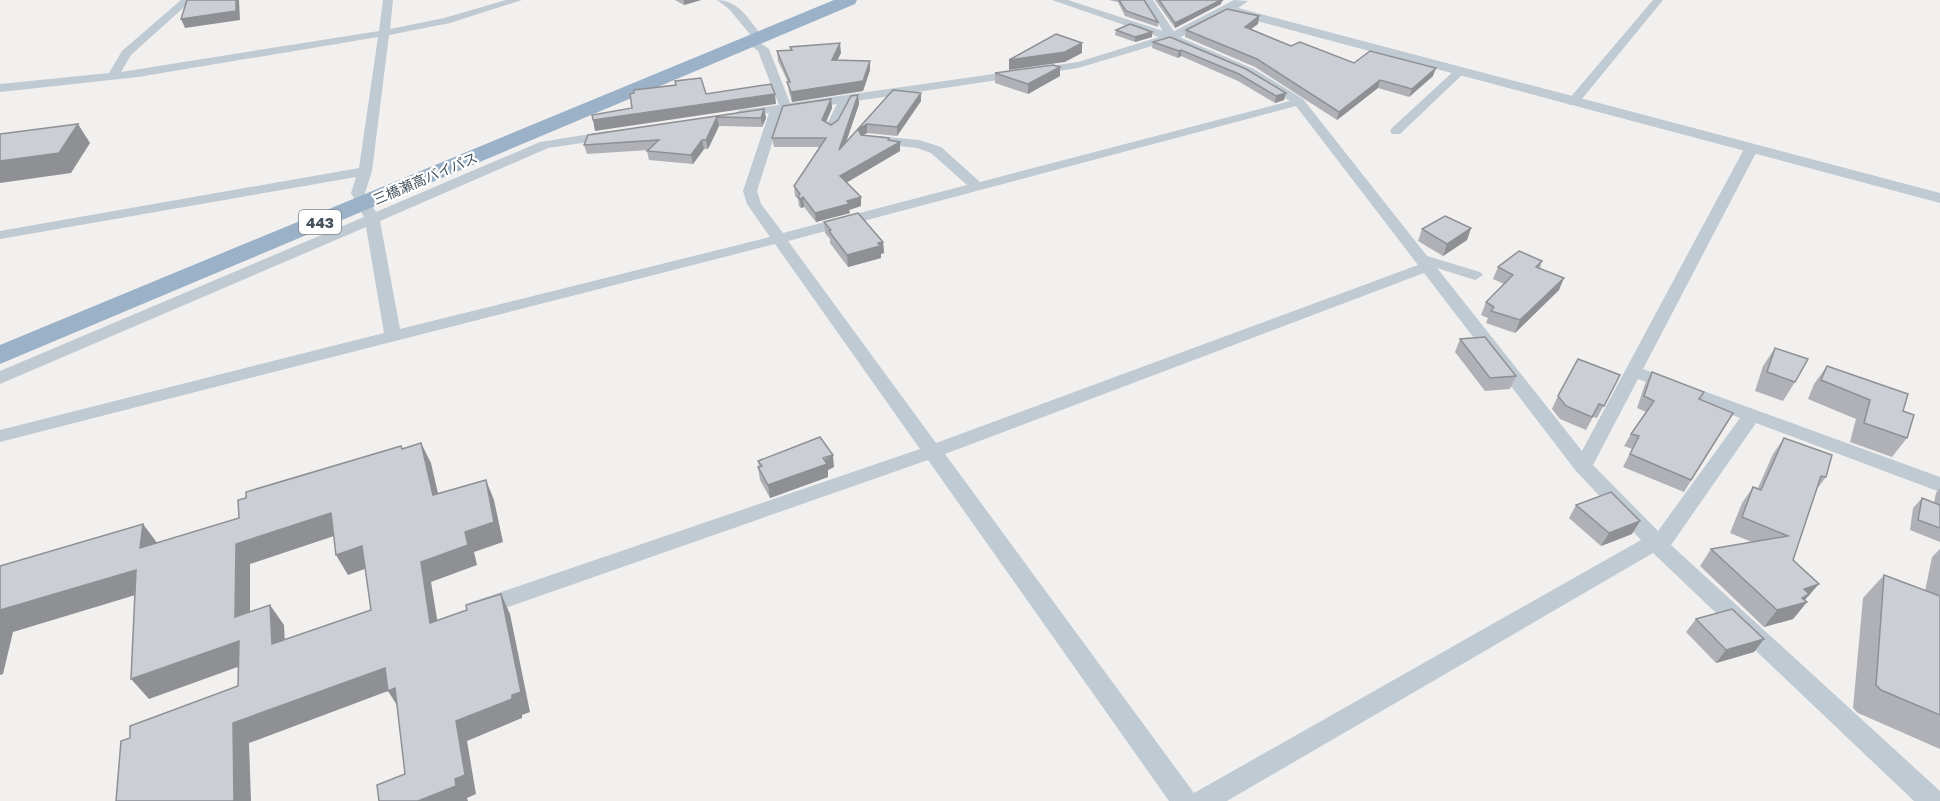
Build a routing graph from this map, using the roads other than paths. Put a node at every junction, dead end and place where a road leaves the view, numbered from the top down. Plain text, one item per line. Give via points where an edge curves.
1 (187, 0) edge
2 (388, 0) edge
3 (517, 0) edge
4 (722, 0) edge
5 (832, 0) edge
6 (849, 0) edge
7 (1057, 0) edge
8 (1148, 0) edge
9 (1244, 0) edge
10 (1658, 0) edge
11 (1226, 9) junction
12 (383, 33) junction
13 (1172, 36) junction
14 (754, 37) junction
15 (1460, 72) junction
16 (113, 76) junction
17 (0, 88) edge
18 (846, 98) junction
19 (1299, 102) junction
20 (1573, 102) junction
21 (781, 108) junction
22 (731, 116) edge
23 (831, 128) edge
24 (1396, 131) dead end
25 (626, 132) edge
26 (867, 139) edge
27 (1751, 149) junction
28 (977, 187) junction
29 (365, 196) junction
30 (1940, 198) edge
31 (0, 235) edge
32 (779, 239) junction
33 (1423, 262) junction
34 (1474, 275) dead end
35 (393, 337) junction
36 (0, 339) edge
37 (0, 355) edge
38 (1633, 371) junction
39 (0, 378) edge
40 (1752, 415) junction
41 (0, 436) edge
42 (933, 451) junction
43 (1583, 466) junction
44 (1940, 485) edge
45 (1657, 544) junction
46 (464, 614) edge
47 (1184, 801) edge
48 (1203, 801) edge
49 (1932, 801) edge

1 - 16 street via 126,53
2 - 12 street
3 - 12 street via 446,21
4 - 14 street
5 - 14 highway, 三橋瀬高バイパス / 443
6 - 14 highway, 三橋瀬高バイパス / 443
7 - 13 street
8 - 13 street
9 - 11 street
10 - 20 street
11 - 13 street
11 - 15 street
12 - 16 street
12 - 29 street
13 - 18 street via 1078,64
13 - 19 street via 1262,78
14 - 21 street via 763,49
14 - 29 highway, 三橋瀬高バイパス / 443
15 - 20 street
15 - 24 street
16 - 17 street
18 - 21 street
18 - 23 street
19 - 28 street
19 - 33 street
20 - 27 street
21 - 22 street
21 - 32 street via 750,191 754,204
25 - 29 street via 545,145
26 - 28 street via 919,144 936,150
27 - 30 street
27 - 38 street
28 - 32 street
29 - 31 street
29 - 35 street
29 - 36 highway, 三橋瀬高バイパス / 443
29 - 37 highway, 三橋瀬高バイパス / 443
29 - 39 street
32 - 35 street
32 - 42 street
33 - 34 street
33 - 42 street
33 - 43 street
35 - 41 street
38 - 40 street
38 - 43 street
40 - 44 street
40 - 45 street
42 - 46 street
42 - 47 street
43 - 45 street
45 - 48 street
45 - 49 street

